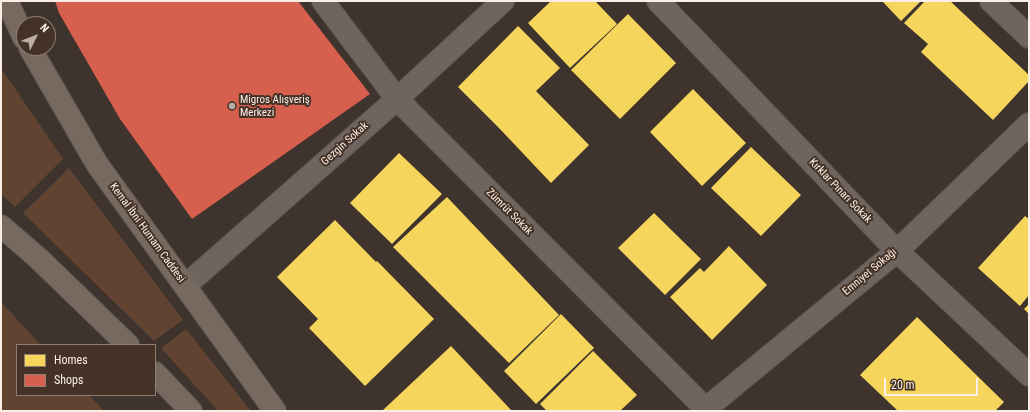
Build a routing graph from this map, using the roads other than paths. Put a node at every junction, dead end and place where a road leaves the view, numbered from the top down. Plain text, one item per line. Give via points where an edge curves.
1 (7, 1) edge
2 (323, 1) edge
3 (503, 1) edge
4 (658, 1) edge
5 (991, 1) edge
6 (16, 21) edge
7 (1029, 37) edge
8 (35, 56) edge
9 (397, 99) junction
10 (1029, 124) edge
11 (1, 226) edge
12 (897, 251) junction
13 (185, 286) junction
14 (127, 344) edge
15 (156, 374) edge
16 (1029, 375) edge
17 (706, 410) edge
18 (191, 411) edge
19 (275, 411) edge

1 - 6 main road
2 - 9 street, Zümrüt Sokak
3 - 9 street, Gezgin Sokak
4 - 12 street, Kırklar Pınarı Sokak
5 - 7 street
8 - 13 main road, Kemal İbni Humam Caddesi via 97,164
9 - 13 street, Gezgin Sokak
9 - 17 street, Zümrüt Sokak
10 - 12 street, Emniyet Sokağı
11 - 14 main road
12 - 16 street, Kırklar Pınarı Sokak
12 - 17 street, Emniyet Sokağı
13 - 19 main road, Kemal İbni Humam Caddesi
15 - 18 main road

